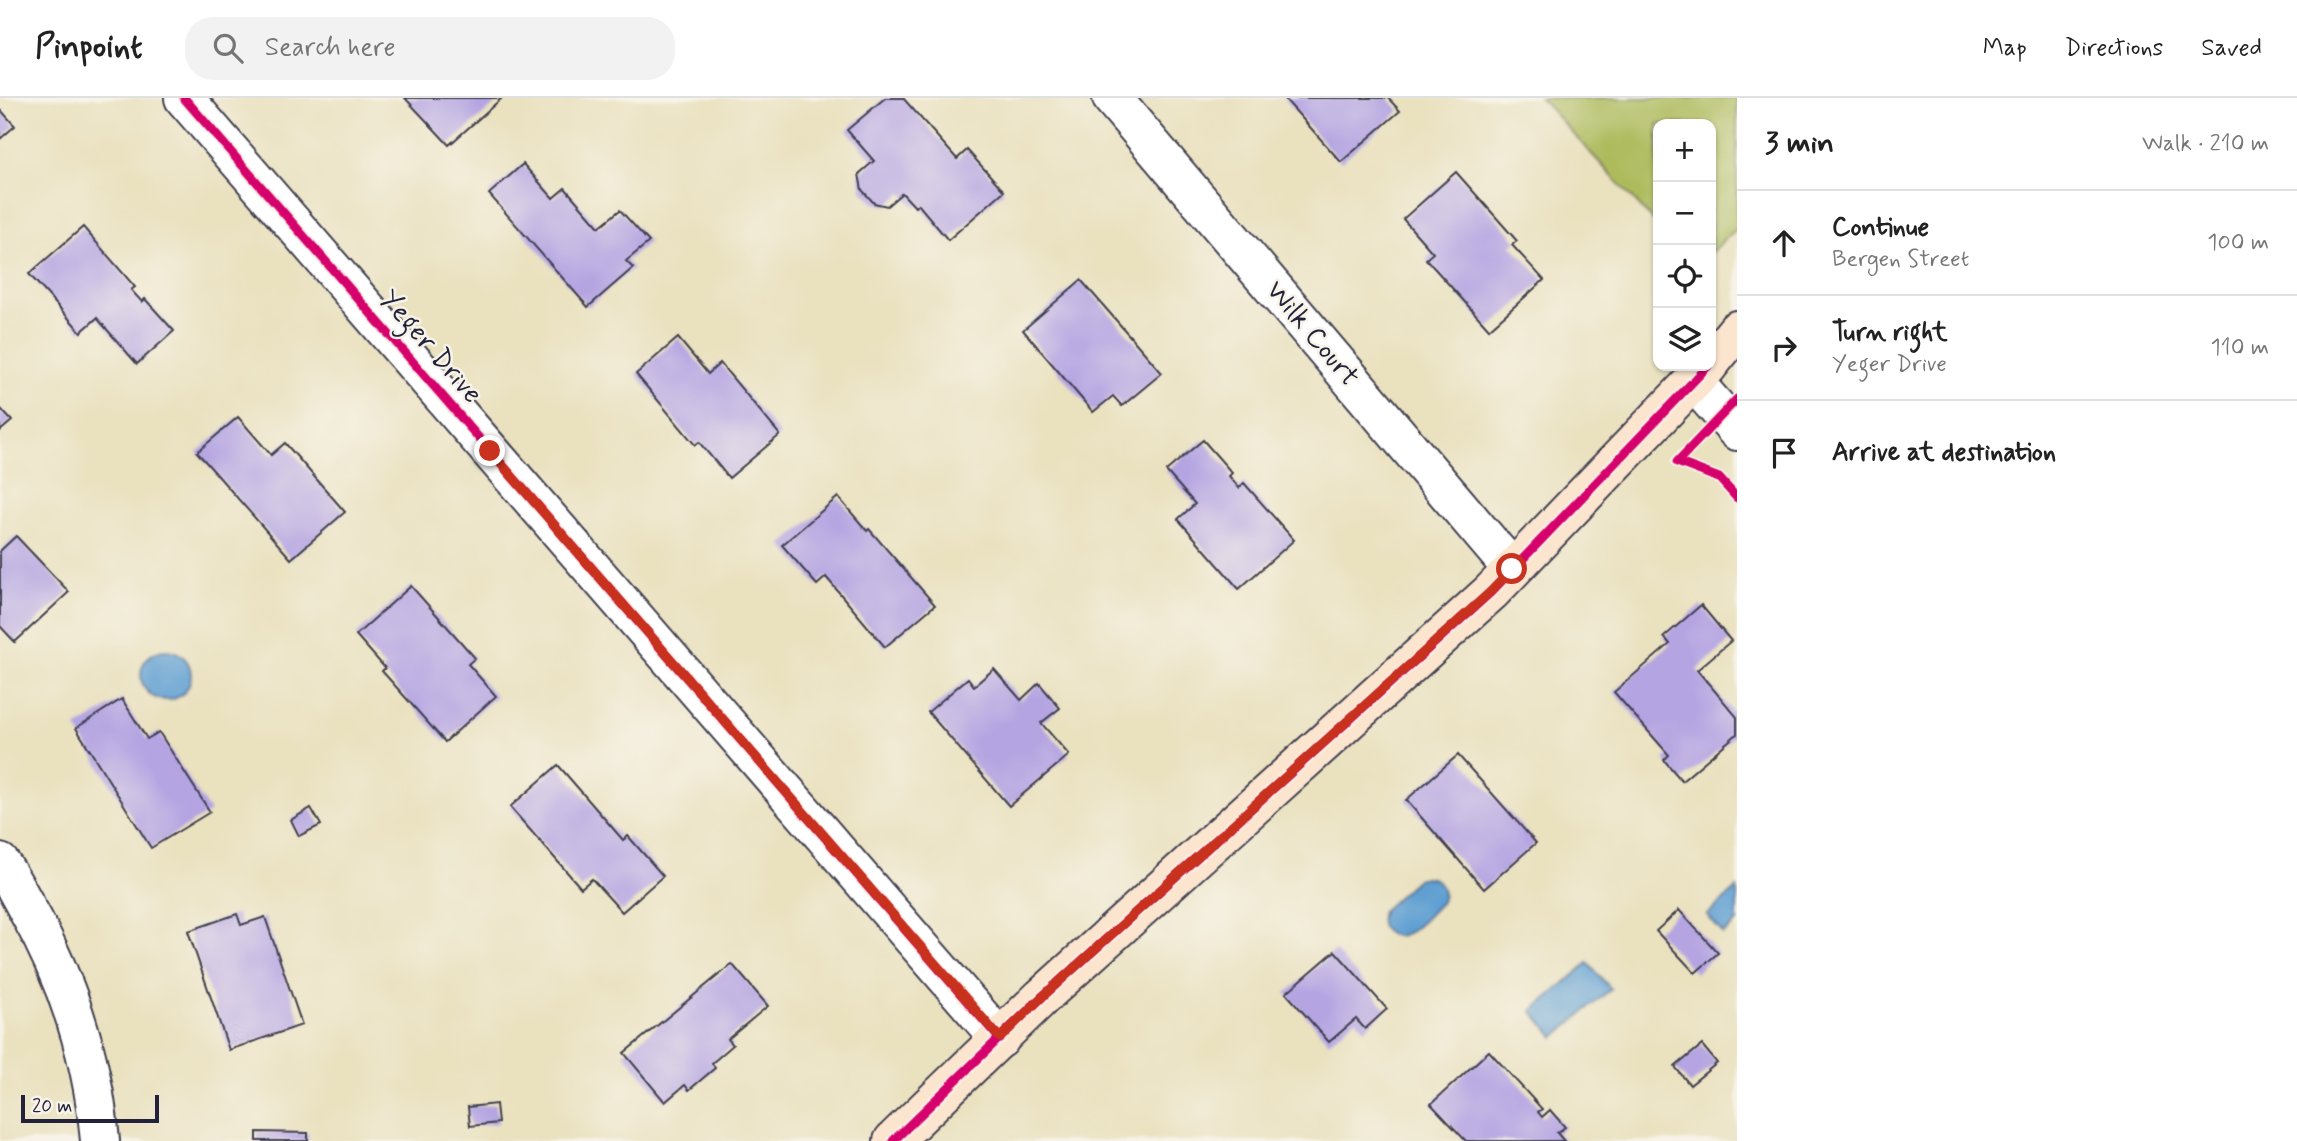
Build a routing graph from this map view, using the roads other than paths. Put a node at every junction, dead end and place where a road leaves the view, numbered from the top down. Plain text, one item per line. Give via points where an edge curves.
1 (184, 98) edge
2 (1112, 98) edge
3 (1737, 330) edge
4 (1716, 355) edge
5 (1703, 371) edge
6 (1705, 371) edge
7 (1737, 430) edge
8 (1512, 569) junction
9 (0, 863) edge
10 (1000, 1038) junction
11 (100, 1141) edge
12 (893, 1141) edge

1 - 10 street, Yeger Drive
2 - 8 street, Wilk Court
3 - 4 street
5 - 8 street
6 - 7 street
8 - 10 street
9 - 11 street via 47,943 77,1019
10 - 12 street

